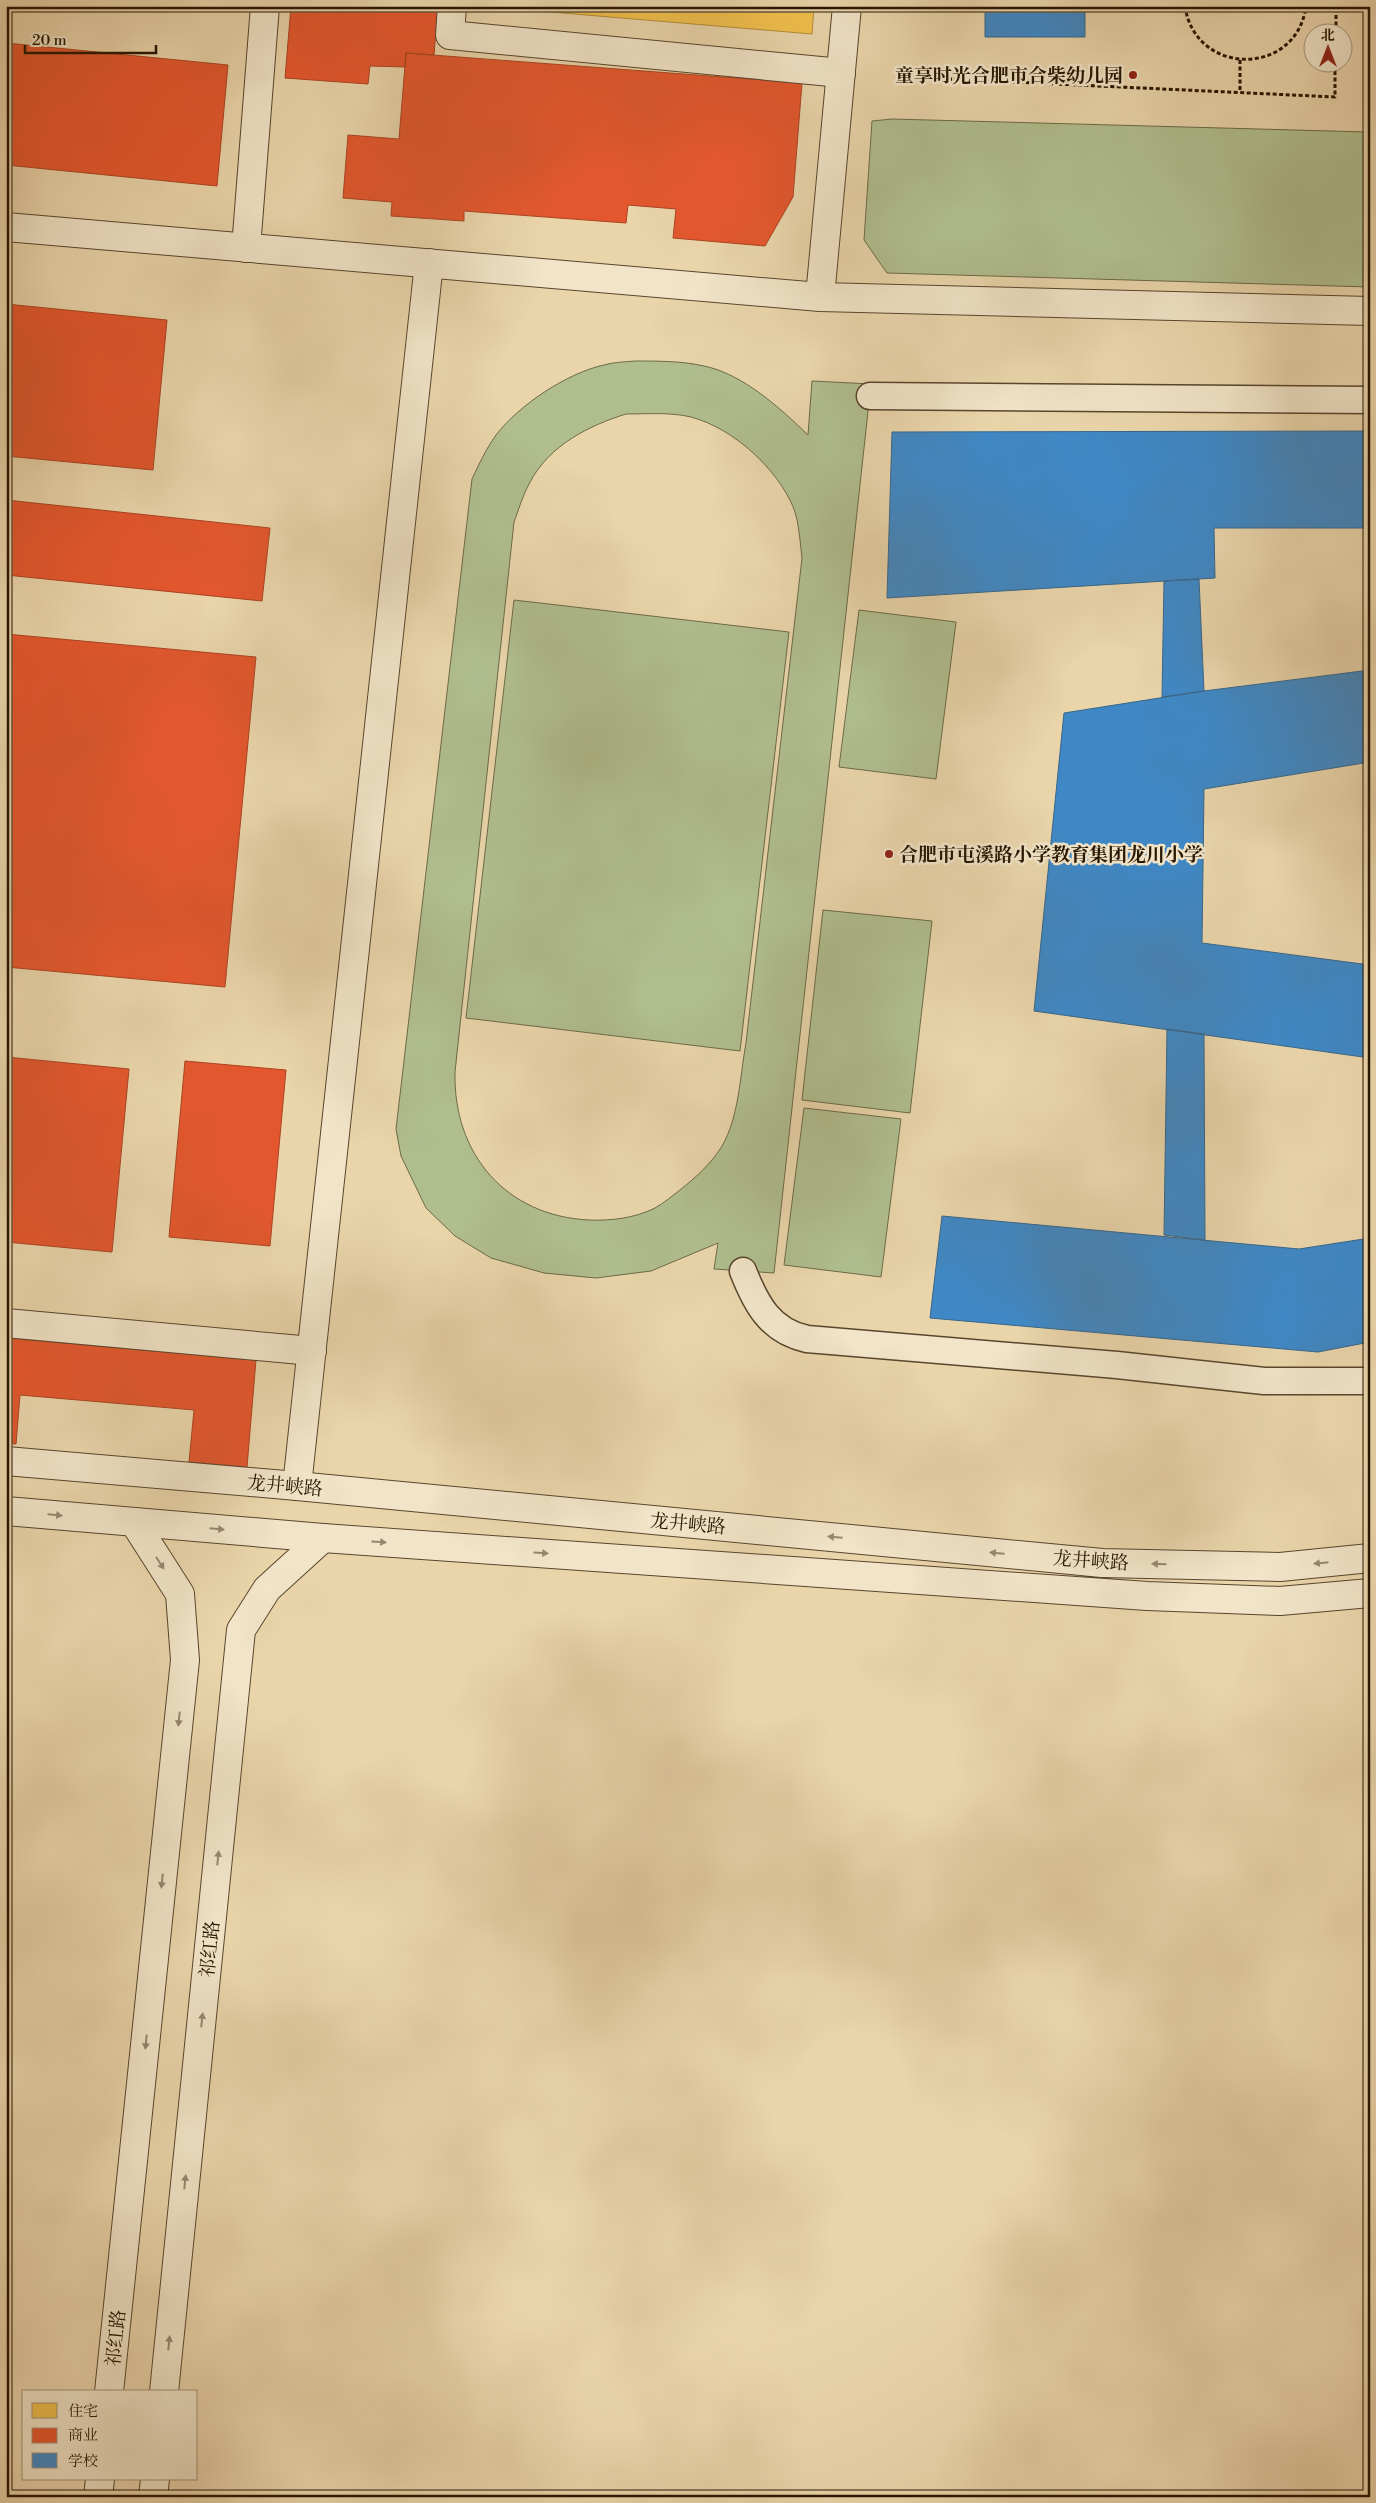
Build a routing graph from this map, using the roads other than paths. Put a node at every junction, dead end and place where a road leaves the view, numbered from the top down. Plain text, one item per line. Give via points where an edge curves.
1 (452, 6) edge
2 (847, 6) edge
3 (259, 7) edge
4 (841, 73) junction
5 (6, 227) edge
6 (246, 248) junction
7 (429, 263) junction
8 (820, 297) junction
9 (1370, 311) edge
10 (870, 396) dead end
11 (1370, 400) edge
12 (742, 1271) dead end
13 (6, 1323) edge
14 (312, 1351) junction
15 (1370, 1382) edge
16 (6, 1462) edge
17 (297, 1486) junction
18 (6, 1511) edge
19 (134, 1522) junction
20 (323, 1538) junction
21 (1370, 1558) edge
22 (1370, 1593) edge
23 (109, 2390) edge
24 (164, 2390) edge
25 (100, 2480) edge
26 (155, 2480) edge
27 (98, 2497) edge
28 (153, 2497) edge

1 - 4 street via 450,35
2 - 4 street
3 - 6 street
4 - 8 street
5 - 6 street
6 - 7 street
7 - 8 street
7 - 14 street
8 - 9 street
10 - 11 lane
12 - 15 lane via 755,1301 774,1325 807,1339 1264,1381
13 - 14 street
14 - 17 street
16 - 17 street, 龙井峡路
21 -> 17 street, 龙井峡路 via 1280,1567 1102,1563
18 -> 19 street, 龙井峡路
19 -> 20 street, 龙井峡路
19 -> 23 street, 祁红路 via 180,1594 186,1660
20 -> 22 street, 龙井峡路 via 1147,1596 1280,1601
24 -> 20 street, 祁红路 via 241,1630 266,1589
25 - 27 street
26 - 28 street

